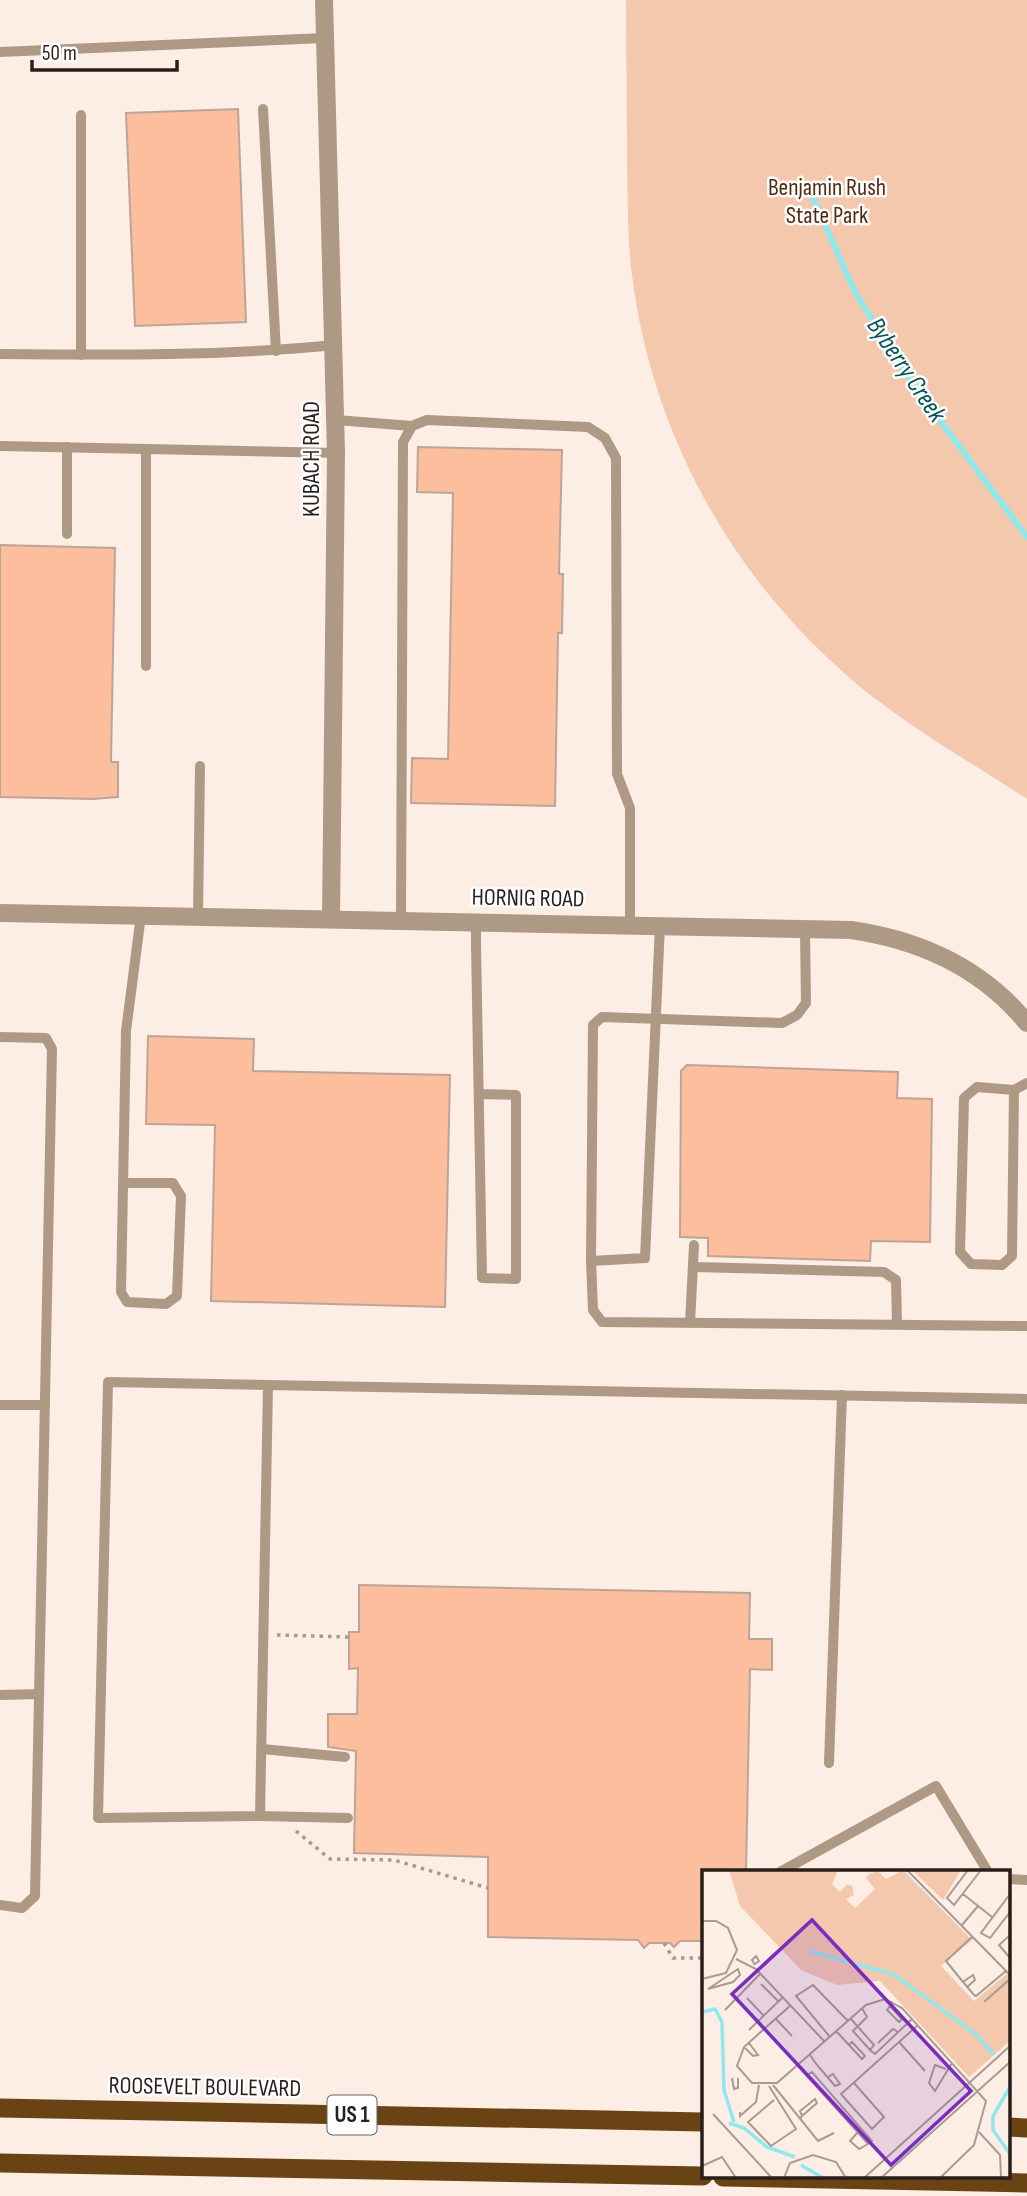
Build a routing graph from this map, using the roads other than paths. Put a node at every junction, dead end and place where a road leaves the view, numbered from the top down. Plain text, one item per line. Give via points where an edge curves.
1 (324, 0) edge
2 (325, 37) junction
3 (0, 52) edge
4 (262, 109) dead end
5 (81, 115) dead end
6 (335, 345) junction
7 (276, 351) junction
8 (0, 354) edge
9 (80, 355) junction
10 (336, 420) junction
11 (412, 426) junction
12 (0, 446) edge
13 (67, 447) junction
14 (146, 449) junction
15 (336, 453) junction
16 (67, 534) dead end
17 (146, 666) dead end
18 (200, 766) dead end
19 (0, 913) edge
20 (141, 915) junction
21 (198, 916) junction
22 (331, 919) junction
23 (401, 920) junction
24 (476, 922) junction
25 (630, 925) junction
26 (660, 925) junction
27 (805, 928) junction
28 (655, 1020) junction
29 (1027, 1023) edge
30 (0, 1037) edge
31 (1027, 1083) edge
32 (1014, 1090) junction
33 (479, 1094) junction
34 (123, 1183) junction
35 (694, 1245) dead end
36 (591, 1261) junction
37 (693, 1266) junction
38 (690, 1323) junction
39 (897, 1324) junction
40 (1027, 1326) edge
41 (268, 1385) junction
42 (842, 1395) junction
43 (1027, 1399) edge
44 (0, 1405) edge
45 (45, 1405) junction
46 (39, 1694) junction
47 (0, 1695) edge
48 (262, 1749) junction
49 (345, 1756) dead end
50 (829, 1763) dead end
51 (260, 1815) junction
52 (348, 1818) dead end
53 (783, 1870) edge
54 (987, 1870) edge
55 (0, 1905) edge
56 (0, 2108) edge
57 (702, 2122) edge
58 (0, 2163) edge
59 (702, 2176) edge
60 (774, 2178) edge
61 (1027, 2183) edge

1 - 2 street, KUBACH ROAD
2 - 3 lane
2 - 6 street, KUBACH ROAD
4 - 7 lane
5 - 9 lane
6 - 7 lane
6 - 10 street, KUBACH ROAD
7 - 9 lane
8 - 9 lane
10 - 11 lane
10 - 15 street, KUBACH ROAD
11 - 23 lane via 402,442
11 - 25 lane via 427,420 588,427 606,438 616,458 617,774 630,808
12 - 13 lane
13 - 14 lane
13 - 16 lane
14 - 15 lane
14 - 17 lane
15 - 22 street, KUBACH ROAD
18 - 21 lane
19 - 20 street, HORNIG ROAD
20 - 21 street, HORNIG ROAD
20 - 34 lane via 126,1031
21 - 22 street, HORNIG ROAD
22 - 23 street, HORNIG ROAD
23 - 24 street, HORNIG ROAD
24 - 25 street, HORNIG ROAD
24 - 33 lane
25 - 26 street, HORNIG ROAD
26 - 27 street, HORNIG ROAD
26 - 28 lane
27 - 28 lane via 806,1003 797,1015 782,1023
27 - 29 street, HORNIG ROAD via 880,934 931,950 978,977
28 - 36 lane via 645,1258
28 - 36 lane via 601,1017 593,1025
30 - 45 lane via 46,1038 52,1049
31 - 32 lane
32 - 32 lane via 1012,1256 1002,1265 971,1264 960,1252 964,1098 977,1087
33 - 33 lane via 482,1279 516,1279 516,1095
34 - 34 lane via 121,1292 127,1302 166,1304 177,1296 181,1196 173,1183
35 - 37 lane
36 - 38 lane via 593,1310 602,1322
37 - 38 lane
37 - 39 lane via 884,1272 896,1280
38 - 39 lane
39 - 40 lane
41 - 42 lane
41 - 48 lane
41 - 51 lane via 108,1382 98,1818
42 - 43 lane
42 - 50 lane
44 - 45 lane
45 - 46 lane
46 - 47 lane
46 - 55 lane via 35,1896 22,1908
48 - 49 lane
48 - 51 lane
51 - 52 lane
53 - 54 lane via 936,1786
56 - 57 highway, ROOSEVELT BOULEVARD / US 1
58 - 59 highway, US 1
60 - 61 highway

